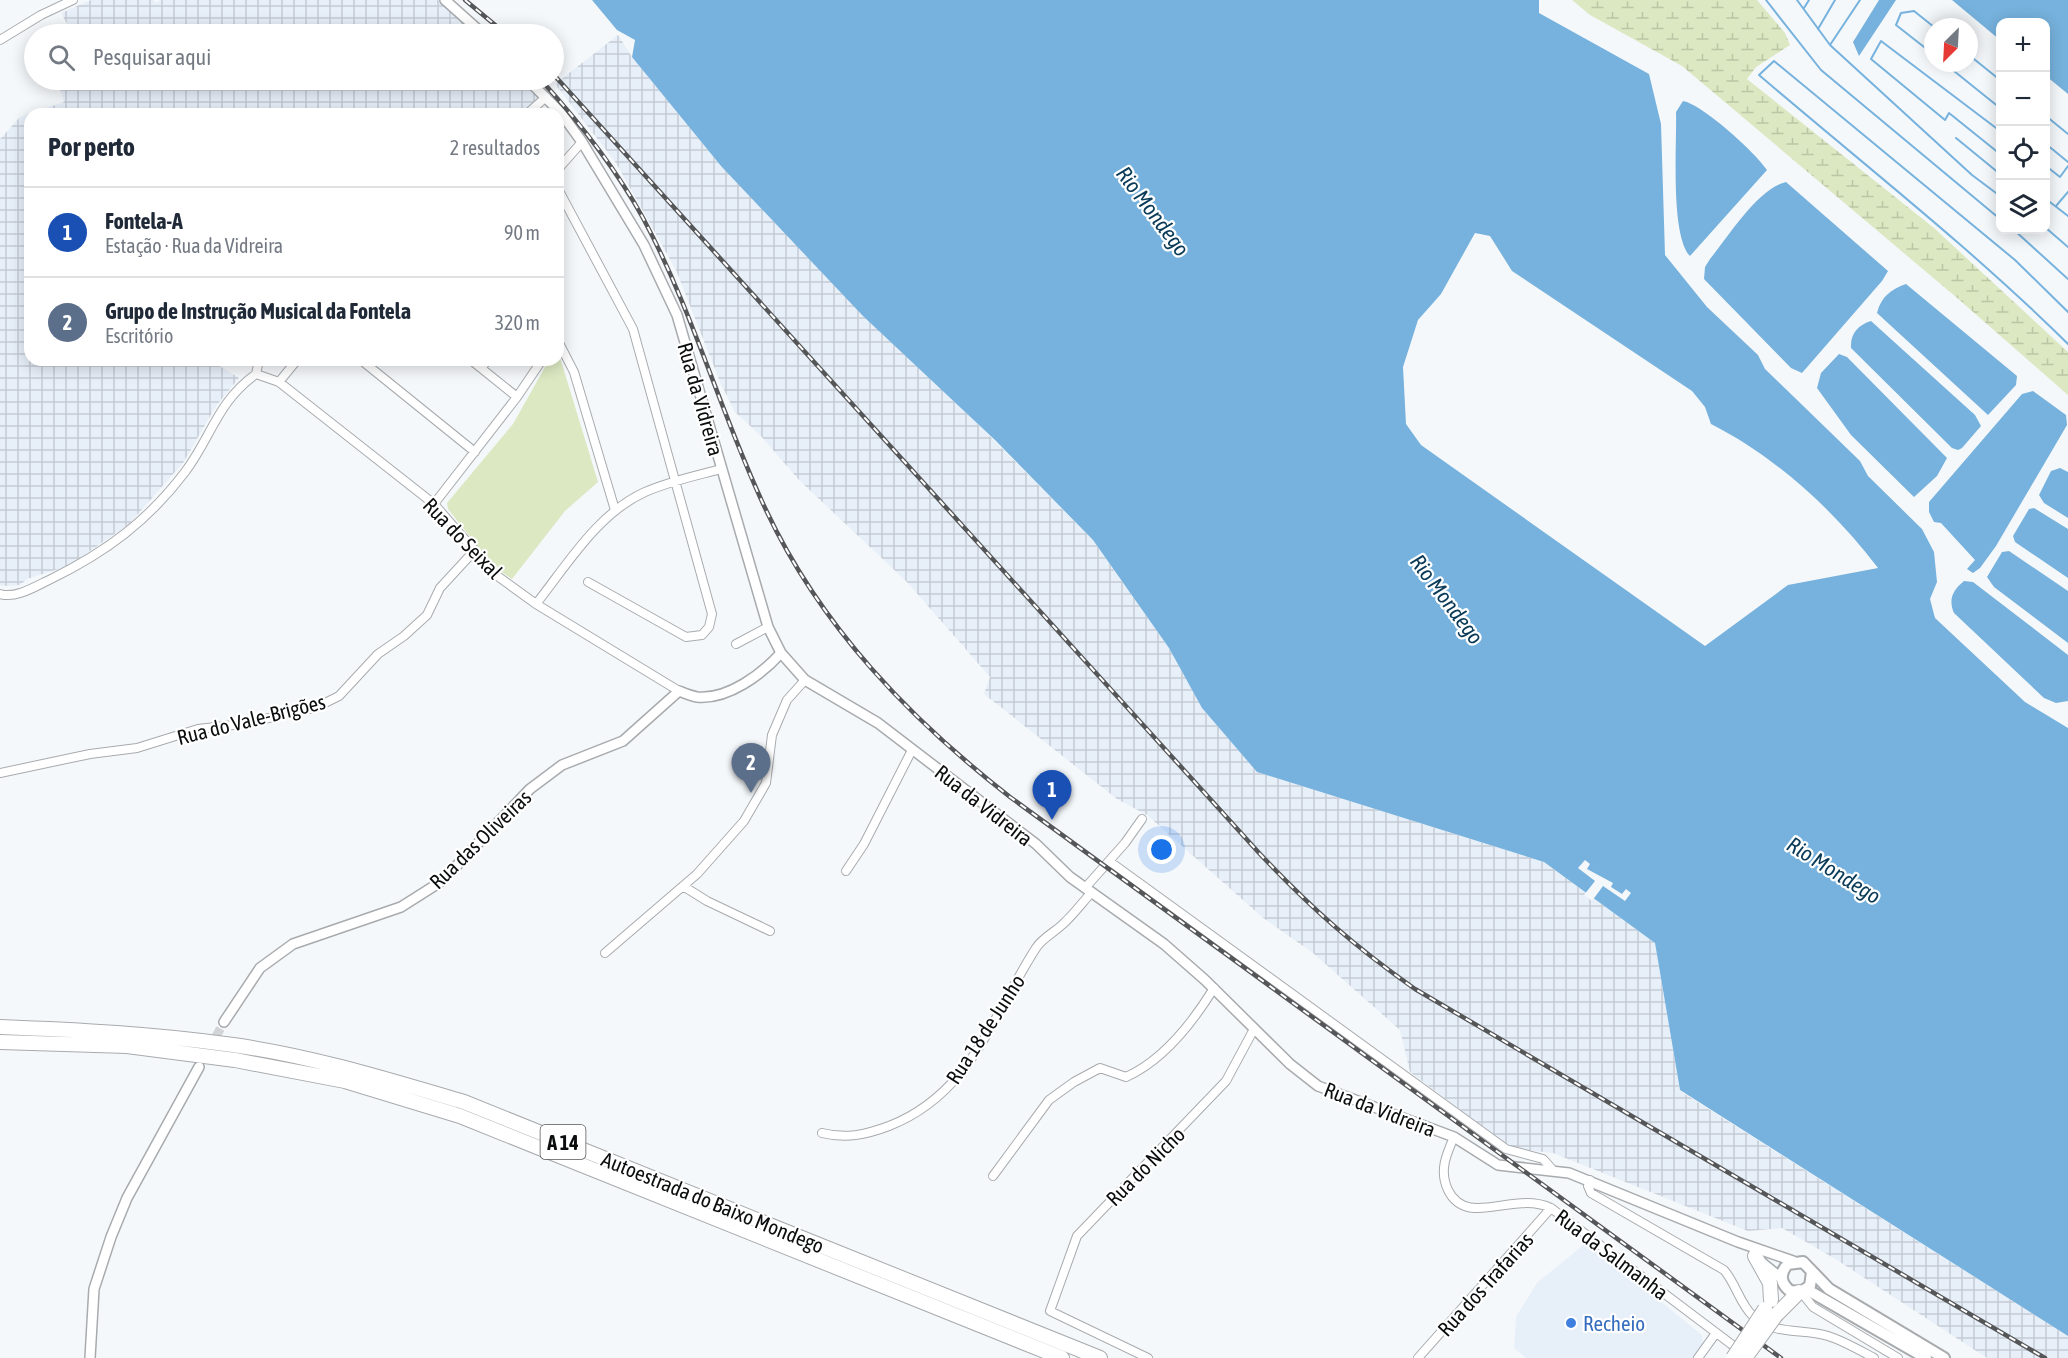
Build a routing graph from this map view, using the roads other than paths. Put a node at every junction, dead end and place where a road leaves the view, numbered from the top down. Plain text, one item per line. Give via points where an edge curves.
1 (73, 0) edge
2 (445, 0) edge
3 (27, 24) edge
4 (472, 24) edge
5 (24, 26) edge
6 (0, 40) edge
7 (539, 90) edge
8 (546, 97) junction
9 (534, 108) edge
10 (555, 108) edge
11 (564, 120) edge
12 (582, 142) junction
13 (564, 162) edge
14 (564, 200) edge
15 (564, 353) edge
16 (258, 366) edge
17 (292, 366) edge
18 (368, 366) edge
19 (479, 366) edge
20 (538, 366) edge
21 (482, 368) joint
22 (256, 374) junction
23 (279, 382) junction
24 (517, 397) junction
25 (475, 452) junction
26 (721, 469) junction
27 (674, 481) junction
28 (434, 504) junction
29 (615, 510) junction
30 (475, 550) junction
31 (588, 582) dead end
32 (0, 594) edge
33 (9, 597) junction
34 (0, 604) edge
35 (536, 604) junction
36 (768, 627) junction
37 (736, 644) dead end
38 (781, 653) junction
39 (805, 680) junction
40 (679, 691) junction
41 (912, 750) junction
42 (0, 773) edge
43 (1142, 819) dead end
44 (1109, 861) junction
45 (846, 871) dead end
46 (683, 886) junction
47 (1088, 891) junction
48 (770, 931) dead end
49 (605, 953) dead end
50 (1214, 988) junction
51 (224, 1022) tunnel mouth
52 (0, 1027) edge
53 (1254, 1029) junction
54 (0, 1042) edge
55 (199, 1067) tunnel mouth
56 (822, 1132) dead end
57 (1454, 1137) junction
58 (1552, 1169) junction
59 (993, 1176) dead end
60 (1590, 1180) junction
61 (1551, 1208) junction
62 (1738, 1242) junction
63 (1755, 1256) junction
64 (1793, 1262) junction
65 (1812, 1272) junction
66 (1782, 1279) junction
67 (1802, 1291) junction
68 (1771, 1308) junction
69 (1716, 1333) junction
70 (90, 1358) edge
71 (1062, 1358) edge
72 (1100, 1358) edge
73 (1148, 1358) edge
74 (1418, 1358) edge
75 (1698, 1358) edge
76 (1733, 1358) edge
77 (1745, 1358) edge
78 (1750, 1358) edge
79 (1874, 1358) edge
80 (1898, 1358) edge
81 (1926, 1358) edge
82 (1944, 1358) edge

1 - 3 street
2 - 4 street
5 - 6 street
7 - 8 street, Rua da Vidreira
8 - 9 street
8 - 10 street, Rua da Vidreira
11 - 12 street, Rua da Vidreira
12 - 13 street
12 - 26 street, Rua da Vidreira via 644,245 677,315
14 - 27 street via 633,329
15 - 29 street via 574,372
16 - 22 street
17 - 23 street
18 - 25 street
19 - 21 street
20 - 24 street
21 - 24 street
22 - 23 street, Rua do Seixal
22 - 33 street via 223,405 186,471 153,510 114,544
23 - 28 street, Rua do Seixal
24 - 25 street
25 - 28 street
26 - 27 street
26 - 36 street, Rua da Vidreira
27 - 29 street
27 - 31 street via 712,614 707,630 694,637 682,636
28 - 30 street, Rua do Seixal
29 - 35 street
30 - 35 street, Rua do Seixal via 496,574
30 - 42 street, Rua do Vale-Brigões via 440,588 426,615 378,654 339,696 317,707 242,724 198,729 137,748
32 - 33 street
33 - 34 street
35 - 40 street, Rua do Seixal
36 - 37 street
36 - 38 street, Rua da Vidreira
38 - 39 street, Rua da Vidreira
38 - 40 street via 760,672 724,693 698,697
39 - 41 street, Rua da Vidreira via 879,723
39 - 46 street via 787,700 772,735 761,795 725,844
40 - 51 street, Rua das Oliveiras via 623,741 562,765 530,789 442,881 401,907 293,944 260,968
41 - 45 street
41 - 47 street, Rua da Vidreira via 1036,844
43 - 44 street, Rua 18 de Junho
44 - 47 street, Rua 18 de Junho
44 - 58 street via 1506,1149 1543,1160
46 - 48 street
46 - 49 street
47 - 50 street, Rua da Vidreira via 1164,944
47 - 56 street, Rua 18 de Junho via 1064,923 1038,945 997,1019 964,1069 940,1096 925,1109 877,1130 840,1137
50 - 53 street, Rua da Vidreira
50 - 59 street via 1197,1016 1142,1070 1126,1077 1101,1068 1049,1100
52 - 72 highway, Autoestrada do Baixo Mondego / A 14 via 131,1032 236,1045 360,1071 464,1102
53 - 57 street, Rua da Vidreira via 1317,1086
53 - 73 street, Rua do Nicho via 1226,1081 1077,1236 1050,1311
54 - 71 highway, Autoestrada do Baixo Mondego / A 14 via 127,1046 235,1059 345,1081 460,1116
55 - 70 street via 127,1198 111,1237 94,1289
57 - 58 street, Rua da Vidreira via 1506,1167
57 - 61 street, Rua da Salmanha via 1445,1157 1443,1178 1457,1202 1482,1209 1531,1201
58 - 60 street, Rua da Vidreira
60 - 62 street, Rua da Vidreira
60 - 79 street via 1591,1193 1724,1270 1747,1310 1761,1323 1780,1331 1826,1336
61 - 69 street, Rua da Salmanha
61 - 74 street, Rua dos Trafarias
62 - 63 street
62 - 64 street
63 - 66 street
63 - 68 highway via 1770,1283
64 - 65 main road via 1803,1262
64 - 66 main road via 1784,1268
65 - 67 main road via 1812,1282
65 - 82 main road via 1829,1288
66 - 67 main road via 1790,1291
66 - 68 highway
67 - 68 highway
67 - 80 street via 1813,1307
67 - 81 main road
68 - 76 highway, bridge
68 - 77 highway, bridge
69 - 75 street
69 - 78 street, Rua da Salmanha

